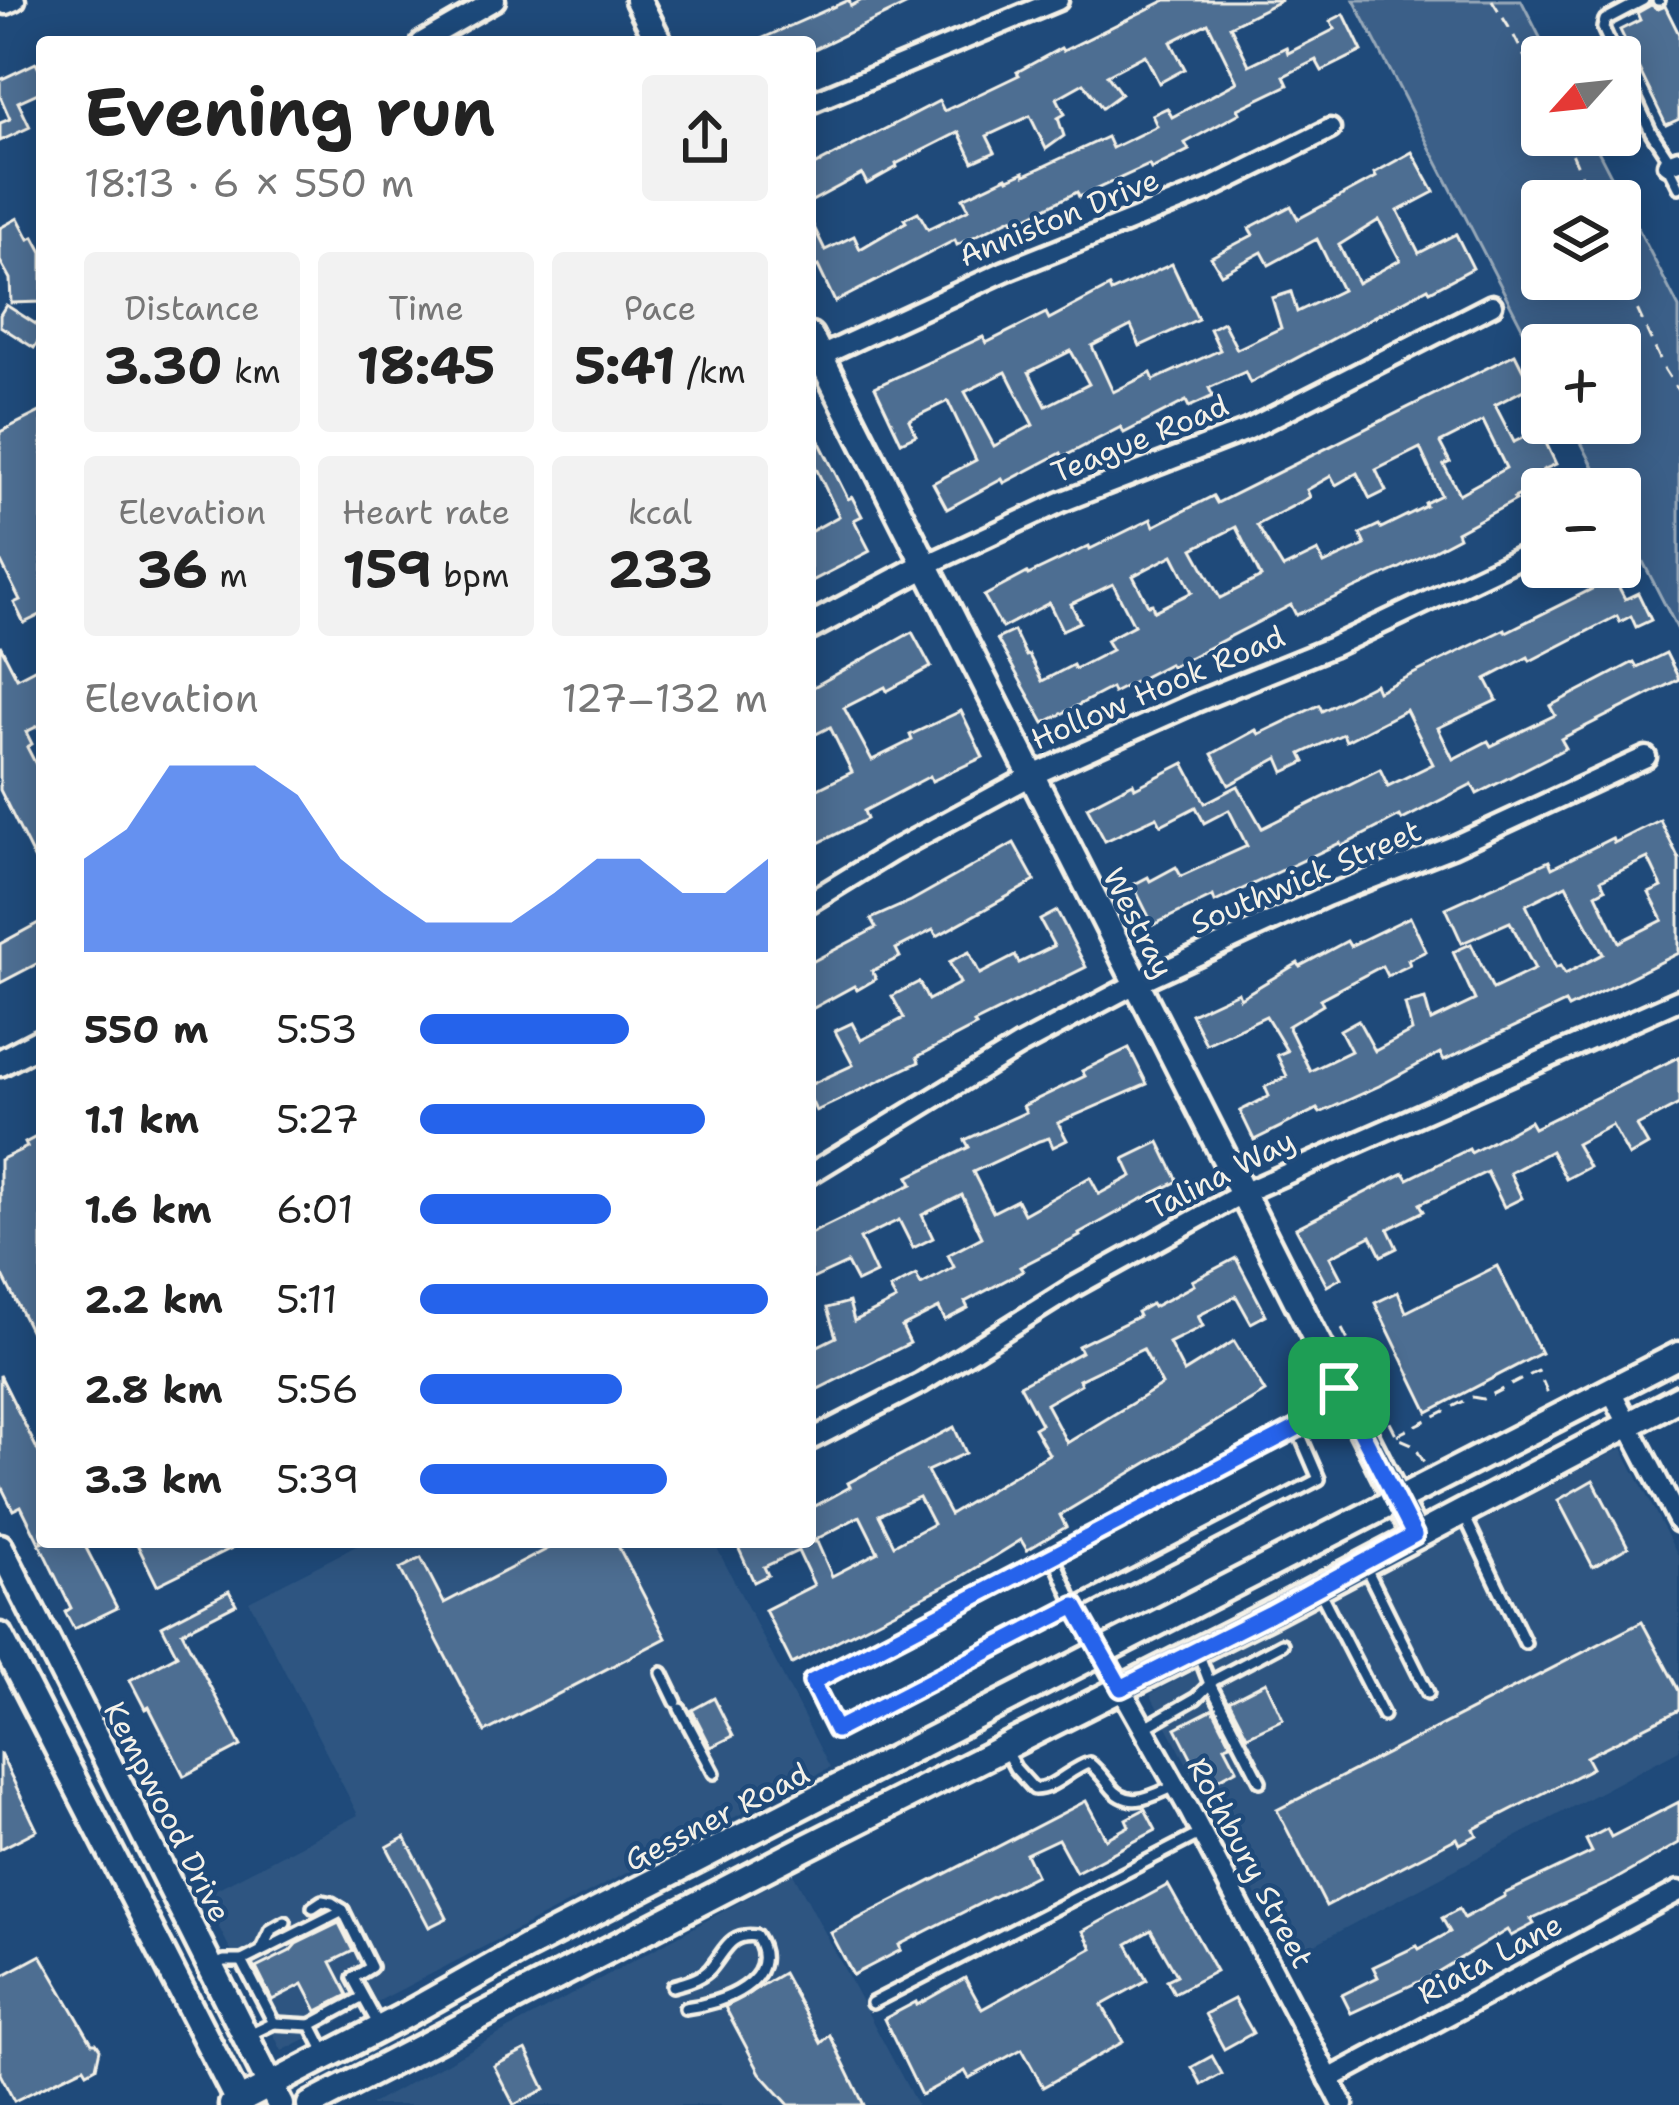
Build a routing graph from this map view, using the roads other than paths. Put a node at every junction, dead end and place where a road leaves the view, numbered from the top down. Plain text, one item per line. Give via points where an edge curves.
1 (495, 0) edge
2 (638, 0) edge
3 (1058, 0) edge
4 (1643, 0) edge
5 (432, 36) edge
6 (656, 36) edge
7 (1607, 36) edge
8 (816, 101) edge
9 (1641, 110) edge
10 (1330, 128) dead end
11 (1673, 162) edge
12 (1679, 187) edge
13 (1492, 304) dead end
14 (816, 350) edge
15 (816, 357) edge
16 (1521, 557) edge
17 (924, 566) junction
18 (816, 624) edge
19 (1646, 757) dead end
20 (1030, 776) junction
21 (816, 898) edge
22 (1135, 984) junction
23 (1679, 1000) edge
24 (36, 1044) edge
25 (0, 1063) edge
26 (816, 1170) edge
27 (1243, 1193) junction
28 (1679, 1355) edge
29 (1339, 1388) junction
30 (1610, 1389) junction
31 (1679, 1398) edge
32 (1628, 1424) junction
33 (1297, 1428) junction
34 (816, 1437) edge
35 (1396, 1498) junction
36 (1462, 1512) junction
37 (1679, 1522) edge
38 (1414, 1535) junction
39 (0, 1546) edge
40 (1053, 1556) junction
41 (1364, 1563) junction
42 (1318, 1588) junction
43 (1075, 1606) junction
44 (0, 1636) edge
45 (1525, 1643) dead end
46 (1282, 1644) dead end
47 (1197, 1650) junction
48 (1100, 1652) junction
49 (662, 1673) dead end
50 (1210, 1684) junction
51 (1121, 1688) junction
52 (1428, 1693) dead end
53 (1383, 1715) dead end
54 (1144, 1729) junction
55 (1004, 1748) junction
56 (714, 1773) dead end
57 (1260, 1781) dead end
58 (1175, 1786) junction
59 (1201, 1833) junction
60 (1679, 1891) edge
61 (313, 1907) dead end
62 (343, 1910) junction
63 (284, 1922) dead end
64 (261, 1952) junction
65 (242, 1961) junction
66 (211, 1967) junction
67 (673, 1986) dead end
68 (364, 1997) junction
69 (872, 2003) dead end
70 (685, 2008) dead end
71 (274, 2023) junction
72 (311, 2025) junction
73 (380, 2029) junction
74 (245, 2037) junction
75 (327, 2056) junction
76 (1329, 2079) junction
77 (275, 2095) edge
78 (237, 2104) edge
79 (310, 2105) edge
80 (1343, 2105) edge

1 - 5 street
2 - 6 main road
3 - 8 street
4 - 7 lane via 1605,20
9 - 11 lane
10 - 14 street, Anniston Drive via 1208,190
11 - 12 lane
13 - 17 street, Teague Road via 1247,430
15 - 17 main road, Westray
16 - 20 street, Hollow Hook Road
17 - 18 main road, Teague Road
17 - 20 main road, Westray
19 - 22 street, Southwick Street
20 - 21 street, Hollow Hook Road
20 - 22 main road, Westray
22 - 26 street, Southwick Street
22 - 27 main road, Westray
23 - 27 street, Talina Way
24 - 25 main road
27 - 29 main road, Westray
27 - 34 street, Talina Way
28 - 30 main road, Gessner Road
29 - 33 lane
29 - 35 main road, Westray
30 - 32 street
30 - 35 main road, Gessner Road
31 - 32 main road
32 - 36 main road
32 - 37 street
33 - 40 lane
33 - 43 lane via 1319,1479
35 - 38 main road, Westray
35 - 48 main road, Gessner Road
36 - 38 main road
36 - 45 lane
38 - 41 main road
39 - 66 main road, Kempwood Drive
40 - 43 lane
40 - 43 lane via 812,1682 836,1730
41 - 42 main road
41 - 52 lane
42 - 47 main road
42 - 53 lane
43 - 48 lane
44 - 78 main road
46 - 50 lane
47 - 50 lane
47 - 51 main road
48 - 51 street, Rothbury Street
48 - 73 main road, Gessner Road
49 - 56 lane
50 - 54 lane
50 - 57 lane
51 - 54 street, Rothbury Street
51 - 55 main road
54 - 58 street, Rothbury Street
55 - 58 lane via 1034,1789 1089,1763 1131,1802
55 - 79 main road
58 - 59 street, Rothbury Street
59 - 69 lane
59 - 76 street, Rothbury Street
60 - 76 street, Riata Lane
61 - 62 lane via 322,1901
62 - 64 lane
62 - 68 lane via 371,1967 353,1978
63 - 64 lane
64 - 65 lane
65 - 66 lane
65 - 71 lane
66 - 74 main road, Kempwood Drive
67 - 70 lane via 709,1971 743,1934 764,1948 752,1983
68 - 72 lane
68 - 73 lane
71 - 72 lane
71 - 74 lane
72 - 75 lane
73 - 75 main road, Gessner Road
74 - 77 main road, Kempwood Drive
75 - 77 main road, Gessner Road
76 - 80 street, Rothbury Street
77 - 78 main road, Gessner Road

